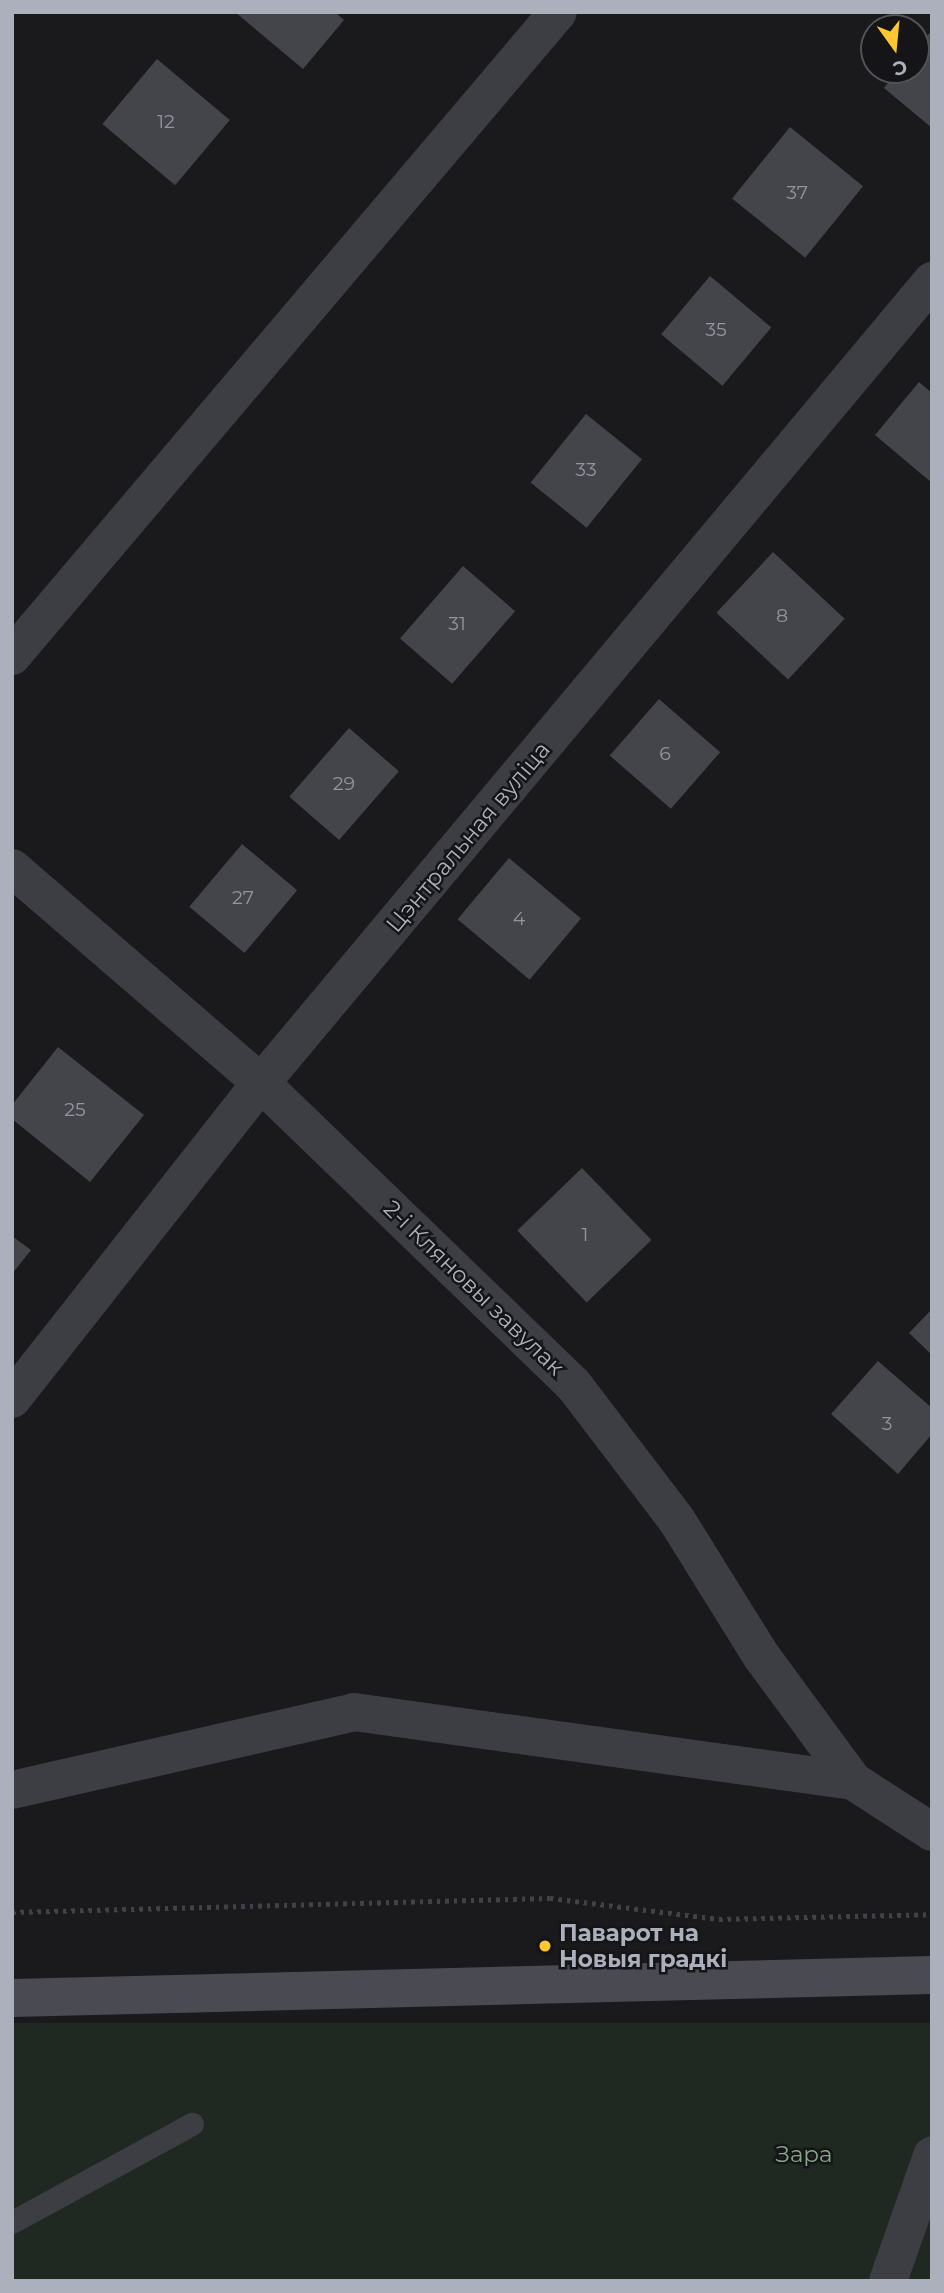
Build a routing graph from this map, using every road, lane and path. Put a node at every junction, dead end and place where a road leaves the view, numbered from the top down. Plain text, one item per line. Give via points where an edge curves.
1 (558, 12) edge
2 (932, 281) edge
3 (12, 656) edge
4 (12, 868) edge
5 (261, 1083) junction
6 (12, 1399) edge
7 (853, 1781) junction
8 (12, 1790) edge
9 (932, 1832) edge
10 (12, 1912) edge
11 (932, 1914) edge
12 (932, 1975) edge
13 (12, 1998) edge
14 (192, 2124) dead end
15 (932, 2155) edge
16 (12, 2222) edge
17 (888, 2281) edge

1 - 3 street
2 - 5 street, Цэнтральная вуліца
4 - 5 street, 2-і Кляновы завулак
5 - 6 street, Цэнтральная вуліца
5 - 7 street, 2-і Кляновы завулак via 573,1384 676,1520 762,1657
7 - 8 street via 354,1712
7 - 9 street
10 - 11 path via 550,1898 719,1919
12 - 13 main road
14 - 16 lane
15 - 17 street

